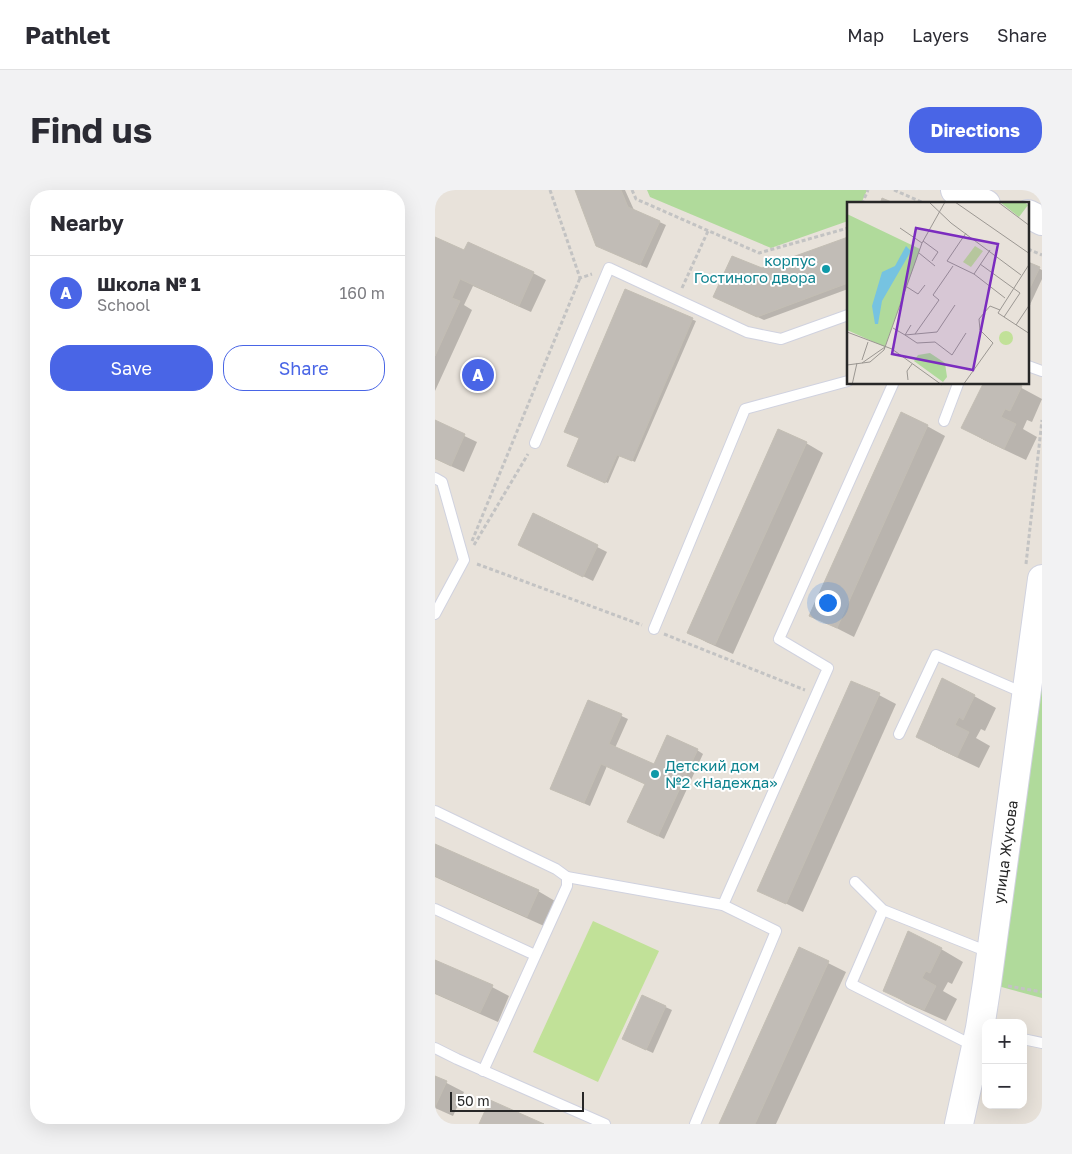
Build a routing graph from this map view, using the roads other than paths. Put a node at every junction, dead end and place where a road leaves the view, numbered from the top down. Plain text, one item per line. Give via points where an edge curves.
1 (955, 190) edge
2 (976, 190) edge
3 (982, 202) edge
4 (1002, 202) edge
5 (1029, 214) edge
6 (1042, 221) edge
7 (1029, 223) edge
8 (1042, 228) edge
9 (847, 315) edge
10 (1029, 366) edge
11 (1042, 371) edge
12 (847, 380) edge
13 (893, 385) edge
14 (958, 385) edge
15 (944, 421) dead end
16 (535, 442) road end
17 (435, 478) edge
18 (1042, 579) edge
19 (435, 614) edge
20 (654, 629) dead end
21 (1027, 694) junction
22 (899, 734) dead end
23 (435, 811) edge
24 (567, 877) junction
25 (855, 882) dead end
26 (723, 906) junction
27 (435, 909) edge
28 (883, 910) junction
29 (991, 953) junction
30 (535, 955) junction
31 (980, 1035) edge
32 (1027, 1040) edge
33 (1042, 1044) edge
34 (435, 1048) edge
35 (483, 1071) junction
36 (605, 1124) edge
37 (695, 1124) edge
38 (959, 1124) edge

1 - 3 street
2 - 4 street
5 - 6 street
7 - 8 street
9 - 16 lane via 781,339 747,332 609,268
10 - 11 lane
12 - 20 lane via 745,409
13 - 26 lane via 779,639 828,668
14 - 15 lane
17 - 19 lane via 442,482 465,560
18 - 21 street, улица Жукова
21 - 22 lane via 936,656
21 - 29 street, улица Жукова
23 - 24 lane via 557,869
24 - 26 lane
24 - 30 lane via 567,886
25 - 28 lane
26 - 37 lane via 776,932
27 - 30 lane
28 - 29 lane
28 - 31 lane via 851,984
29 - 31 street, улица Жукова
30 - 35 lane
31 - 38 street, улица Жукова
32 - 33 lane
34 - 35 lane
35 - 36 lane

